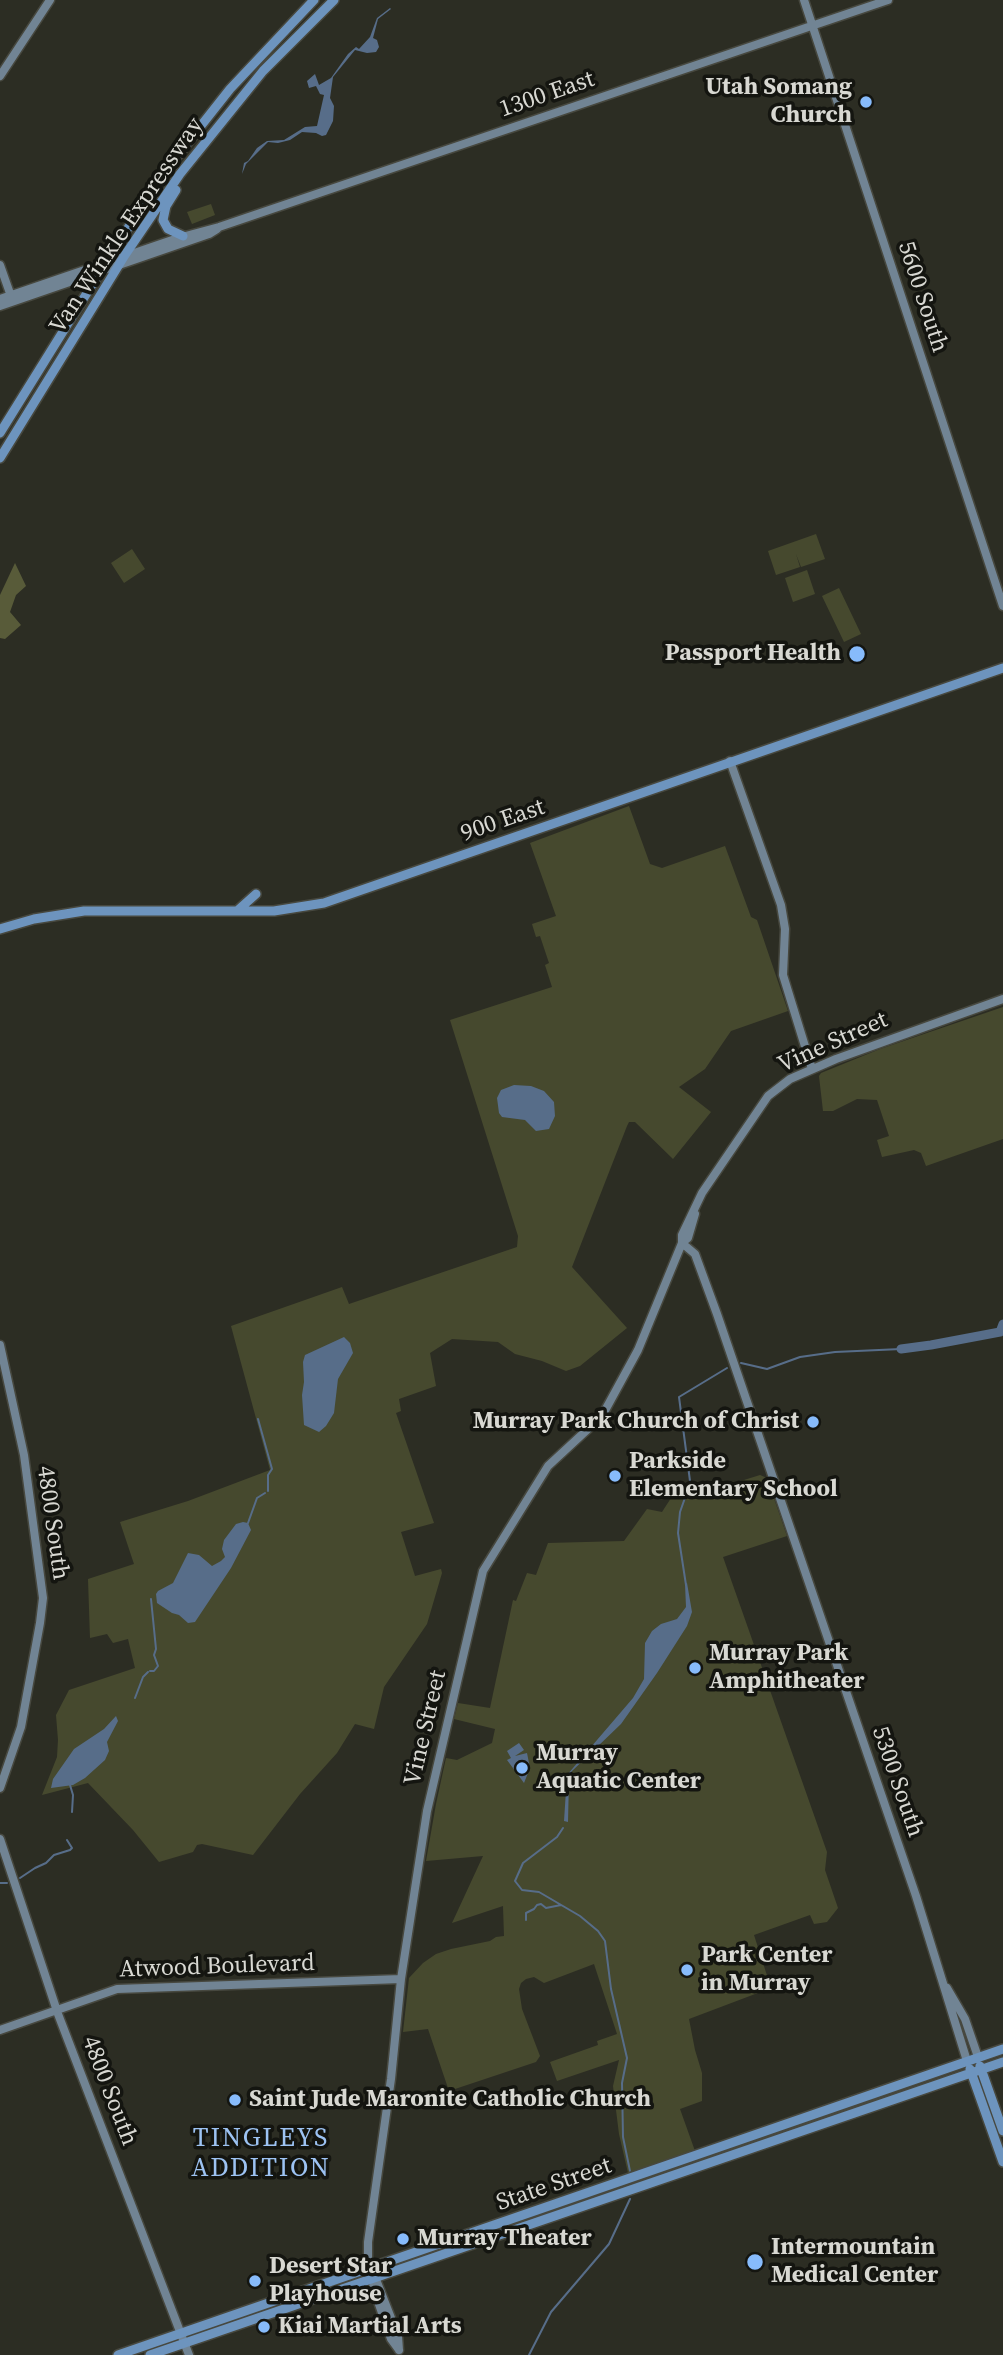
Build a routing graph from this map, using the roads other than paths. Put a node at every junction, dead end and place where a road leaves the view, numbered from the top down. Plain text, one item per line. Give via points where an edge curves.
1 (50, 0) edge
2 (314, 0) edge
3 (334, 0) edge
4 (804, 0) edge
5 (888, 0) edge
6 (812, 25) junction
7 (0, 76) edge
8 (207, 138) junction
9 (219, 227) junction
10 (183, 236) junction
11 (125, 256) junction
12 (106, 262) junction
13 (0, 265) edge
14 (120, 265) junction
15 (100, 272) junction
16 (67, 283) junction
17 (85, 296) junction
18 (0, 299) edge
19 (12, 299) junction
20 (0, 306) edge
21 (0, 433) edge
22 (0, 458) edge
23 (1003, 606) edge
24 (1003, 668) edge
25 (730, 761) junction
26 (257, 894) dead end
27 (237, 911) junction
28 (0, 929) edge
29 (1003, 999) edge
30 (812, 1069) junction
31 (682, 1243) junction
32 (0, 1345) edge
33 (0, 1788) edge
34 (0, 1839) edge
35 (401, 1979) junction
36 (944, 1982) junction
37 (56, 2009) junction
38 (0, 2030) edge
39 (1003, 2049) edge
40 (978, 2057) junction
41 (967, 2061) junction
42 (1003, 2062) edge
43 (981, 2069) junction
44 (971, 2072) junction
45 (1003, 2132) edge
46 (1003, 2162) edge
47 (373, 2273) junction
48 (181, 2333) junction
49 (185, 2343) junction
50 (400, 2353) edge
51 (118, 2355) edge
52 (150, 2355) edge
53 (190, 2355) edge

1 - 7 main road
2 - 12 main road, Van Winkle Expressway via 201,124
3 - 8 main road, Van Winkle Expressway via 263,71
4 - 6 main road, 5600 South
5 - 6 main road, 1300 East
6 - 9 main road, 1300 East
6 - 23 main road, 5600 South
8 - 10 main road via 162,214 168,229
8 - 11 main road, Van Winkle Expressway
9 - 10 main road, 1300 East
9 - 14 main road, 1300 East
10 - 11 main road, 1300 East
11 - 12 main road, 1300 East
11 - 14 main road, Van Winkle Expressway
12 - 15 main road, Van Winkle Expressway
12 - 19 main road, 1300 East
13 - 19 main road
14 - 15 main road, 1300 East
14 - 22 main road, Van Winkle Expressway
15 - 16 main road, 1300 East
15 - 17 main road, Van Winkle Expressway
16 - 17 main road via 81,286
16 - 19 main road, 1300 East
17 - 21 main road, Van Winkle Expressway
18 - 19 main road, 1300 East
19 - 20 main road, 1300 East
24 - 25 main road, 900 East
25 - 27 main road, 900 East via 324,903 285,911
25 - 30 main road via 781,905 783,975
26 - 27 main road
27 - 28 main road, 900 East via 84,911
29 - 30 main road, Vine Street
30 - 31 main road, Vine Street via 768,1096 708,1182
31 - 35 main road, Vine Street via 638,1350 602,1416 548,1466 482,1574 427,1811
31 - 36 main road, 5300 South via 695,1254 705,1280
32 - 33 main road, 4800 South via 24,1455 43,1598 21,1727
34 - 37 main road, 4800 South
35 - 37 main road, Atwood Boulevard via 117,1989
35 - 47 main road, Vine Street via 368,2242
36 - 40 main road, 5300 South via 965,2019
36 - 41 main road, 5300 South
37 - 38 main road, Atwood Boulevard
37 - 48 main road, 4800 South
39 - 40 main road, State Street
40 - 41 main road, State Street
40 - 43 main road, 5300 South
41 - 44 main road, 5300 South
41 - 47 main road, State Street
42 - 43 main road, State Street
43 - 44 main road, State Street
43 - 45 main road, 5300 South
44 - 46 main road, 5300 South
44 - 47 main road, State Street
47 - 48 main road, State Street
47 - 49 main road, State Street
47 - 50 main road, Vine Street
48 - 49 main road, 4800 South
48 - 51 main road, State Street
49 - 52 main road, State Street
49 - 53 main road, 4800 South

